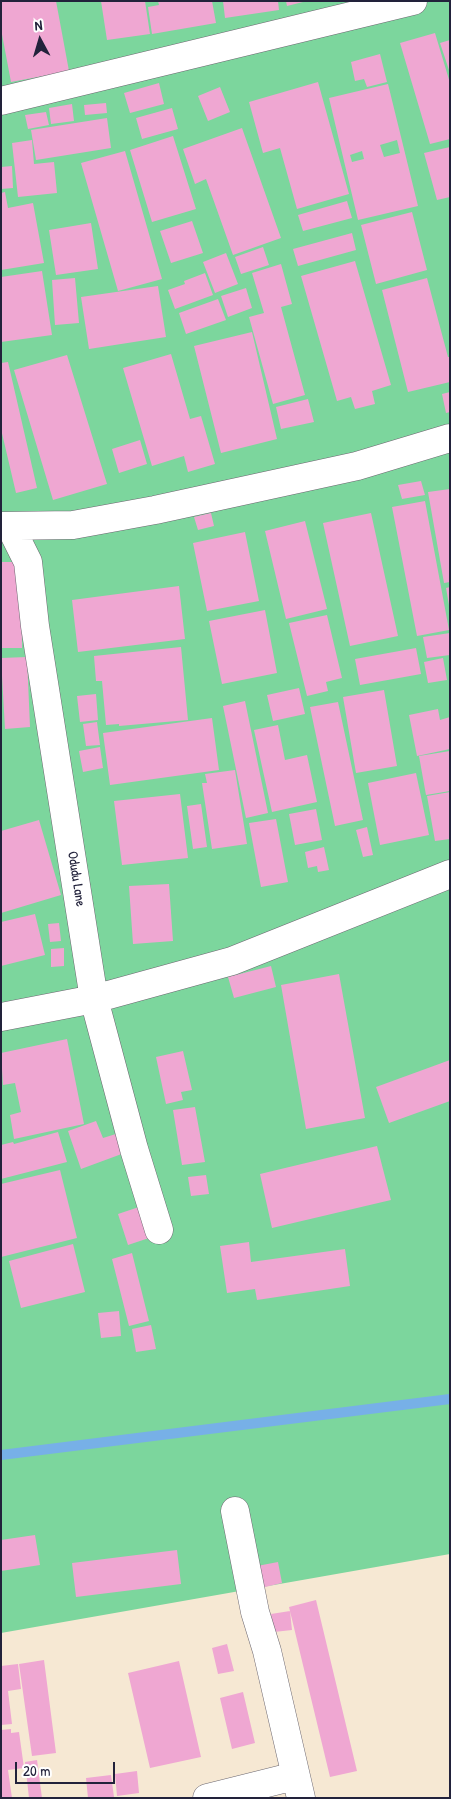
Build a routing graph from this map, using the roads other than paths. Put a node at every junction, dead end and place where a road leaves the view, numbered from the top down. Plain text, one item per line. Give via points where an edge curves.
1 (413, 1) edge
2 (380, 5) edge
3 (1, 100) edge
4 (450, 438) edge
5 (6, 526) edge
6 (450, 874) edge
7 (94, 999) junction
8 (1, 1017) edge
9 (159, 1230) dead end
10 (235, 1511) dead end
11 (298, 1787) edge
12 (207, 1798) edge

1 - 2 street
2 - 3 street
4 - 5 street via 357,466 154,510 73,524
5 - 7 street, Odudu Lane via 28,562
6 - 7 street via 232,961
7 - 8 street
7 - 9 street, Odudu Lane
10 - 11 street via 255,1612
11 - 12 street

